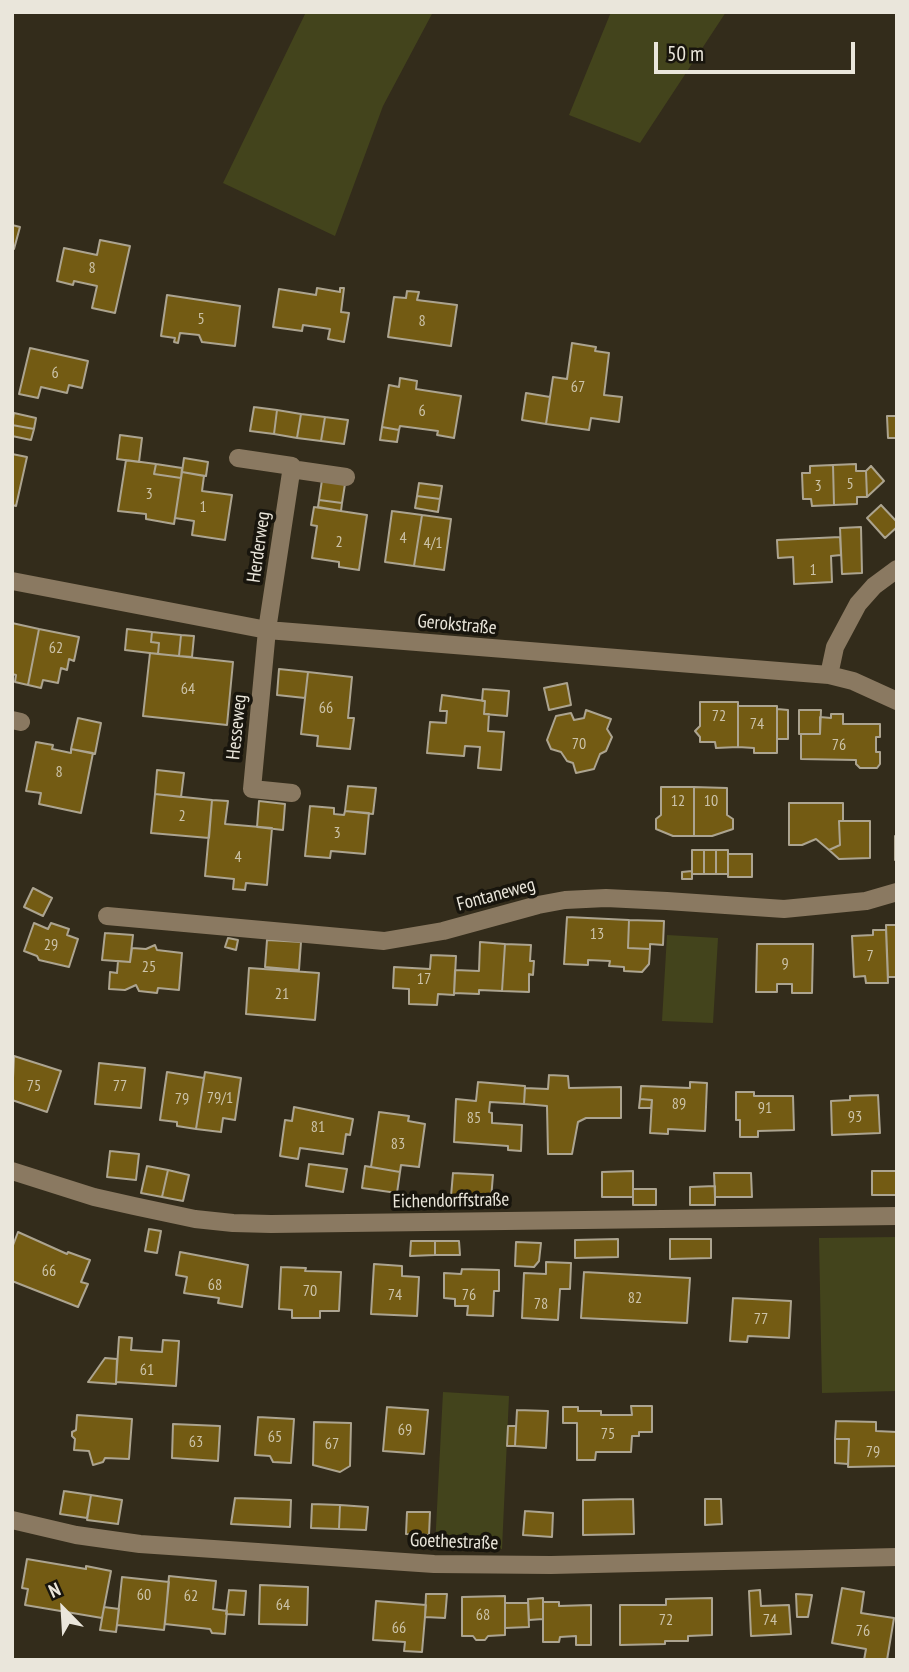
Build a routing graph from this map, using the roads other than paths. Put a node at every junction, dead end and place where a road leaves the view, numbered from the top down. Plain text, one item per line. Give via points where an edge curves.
1 (238, 458) dead end
2 (291, 469) junction
3 (346, 477) dead end
4 (897, 569) edge
5 (12, 581) edge
6 (267, 630) junction
7 (829, 675) junction
8 (897, 701) edge
9 (292, 793) dead end
10 (897, 892) edge
11 (107, 916) dead end
12 (12, 1171) edge
13 (897, 1216) edge
14 (12, 1520) edge
15 (897, 1557) edge

1 - 2 street
2 - 3 street
2 - 6 street, Herderweg
4 - 7 street via 858,604 835,647
5 - 6 street, Gerokstraße
6 - 7 street, Gerokstraße
6 - 9 street, Hesseweg via 252,789
7 - 8 street, Gerokstraße
10 - 11 street, Fontaneweg via 844,904 784,909 607,898 565,900 384,941
12 - 13 street, Eichendorffstraße via 134,1206 195,1219 245,1223
14 - 15 street, Goethestraße via 140,1544 434,1564

